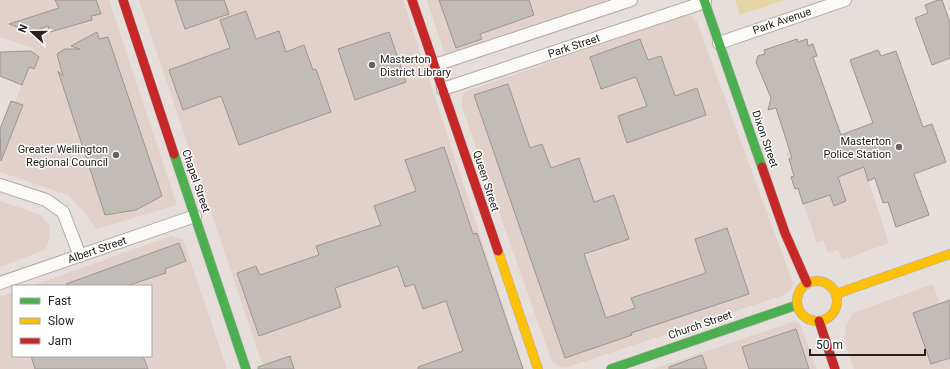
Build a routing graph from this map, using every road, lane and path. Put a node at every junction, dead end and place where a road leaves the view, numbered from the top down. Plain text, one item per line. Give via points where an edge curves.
1 (123, 0) edge
2 (412, 0) edge
3 (631, 0) edge
4 (846, 0) edge
5 (705, 1) edge
6 (719, 43) junction
7 (435, 65) junction
8 (443, 89) junction
9 (0, 184) edge
10 (195, 216) junction
11 (950, 254) edge
12 (80, 256) junction
13 (0, 283) edge
14 (807, 283) junction
15 (836, 294) junction
16 (797, 305) junction
17 (819, 321) junction
18 (246, 369) edge
19 (538, 369) edge
20 (611, 369) edge
21 (835, 369) edge

1 - 10 main road, Chapel Street
2 - 7 main road, Queen Street
3 - 7 street
4 - 6 street, Park Avenue
5 - 6 main road, Dixon Street
5 - 8 street, Park Street
6 - 14 main road, Dixon Street via 785,233
7 - 8 main road, Queen Street
8 - 19 main road, Queen Street
9 - 12 street via 46,200 63,212
10 - 12 street, Albert Street
10 - 18 main road, Chapel Street
11 - 15 main road
12 - 13 street, Albert Street
14 - 15 main road via 824,282
14 - 16 main road via 797,296
15 - 17 main road via 835,310 826,319
16 - 17 main road via 804,317
16 - 20 main road, Church Street
17 - 21 main road

